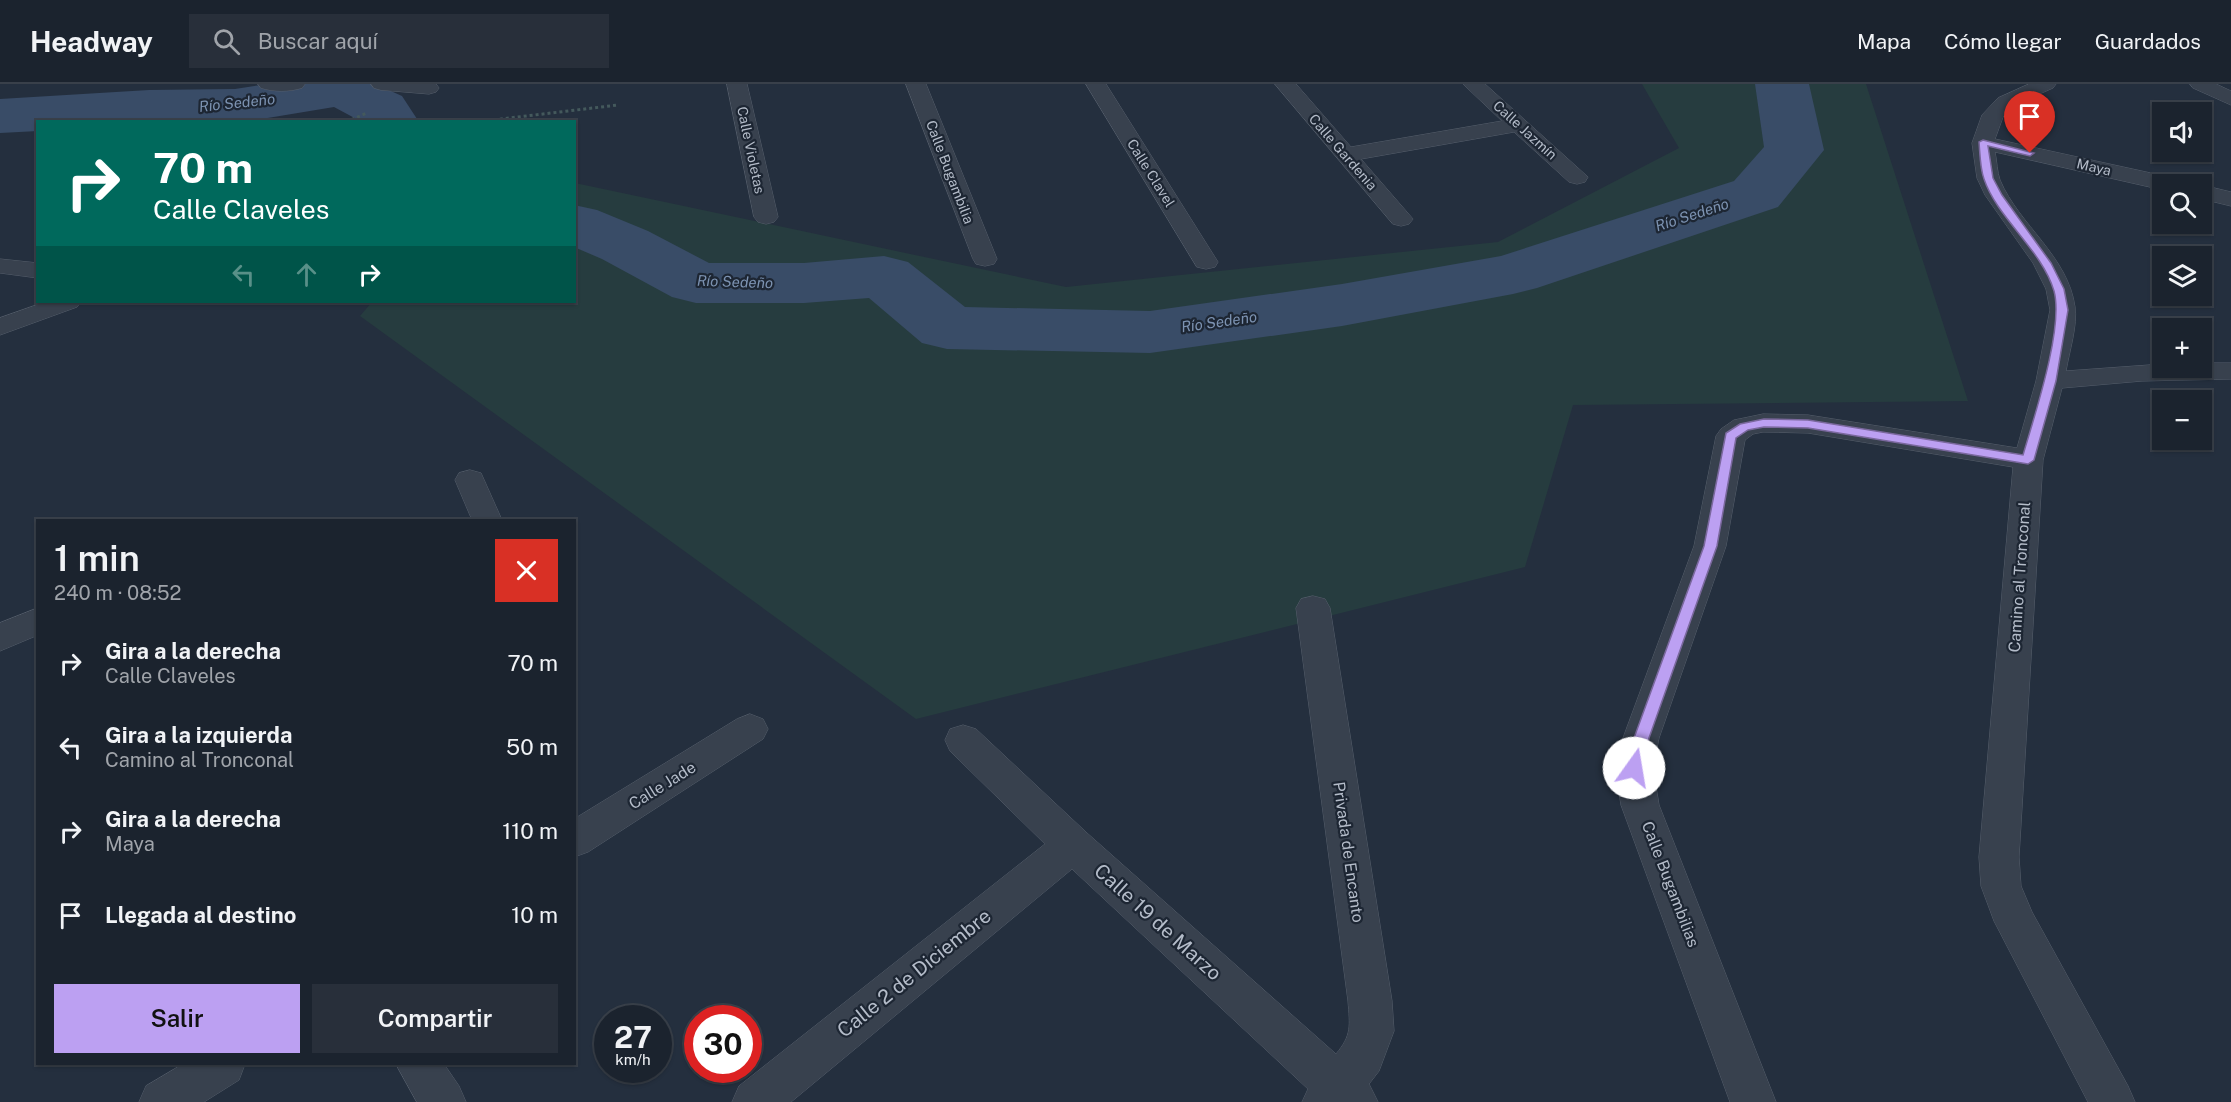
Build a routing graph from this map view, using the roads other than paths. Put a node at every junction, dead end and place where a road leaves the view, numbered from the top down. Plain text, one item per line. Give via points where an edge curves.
1 (268, 84) edge
2 (295, 84) edge
3 (381, 84) edge
4 (737, 84) edge
5 (916, 84) edge
6 (1096, 84) edge
7 (1285, 84) edge
8 (1473, 84) edge
9 (2046, 84) edge
10 (2200, 84) edge
11 (430, 86) edge
12 (405, 97) dead end
13 (2231, 99) edge
14 (1519, 125) junction
15 (1983, 142) junction
16 (1346, 155) junction
17 (1577, 177) dead end
18 (2152, 180) edge
19 (2212, 194) edge
20 (2231, 199) edge
21 (766, 217) dead end
22 (1401, 219) dead end
23 (984, 259) dead end
24 (1206, 262) dead end
25 (0, 266) edge
26 (36, 271) edge
27 (65, 303) edge
28 (0, 327) edge
29 (2231, 371) edge
30 (2050, 381) junction
31 (2028, 460) junction
32 (470, 480) dead end
33 (487, 519) edge
34 (1313, 608) dead end
35 (36, 621) edge
36 (0, 638) edge
37 (750, 729) dead end
38 (963, 740) dead end
39 (576, 839) edge
40 (1072, 844) junction
41 (221, 1065) edge
42 (419, 1065) edge
43 (1339, 1097) edge
44 (162, 1102) edge
45 (442, 1102) edge
46 (755, 1102) edge
47 (1753, 1102) edge
48 (2112, 1102) edge

1 - 2 street
3 - 11 street
4 - 21 street, Calle Violetas
5 - 23 street, Calle Bugambilia
6 - 24 street, Calle Clavel
7 - 16 street, Calle Gardenia
8 - 14 street, Calle Jazmín
9 - 15 street via 2005,102 1993,115
10 - 13 street
11 - 12 street
14 - 16 street
14 - 17 street, Calle Jazmín
15 - 18 street, Maya
15 - 30 street, Camino al Tronconal via 1989,178 1997,195 2059,289 2063,310
16 - 22 street, Calle Gardenia
19 - 20 street
25 - 26 street
27 - 28 street
29 - 30 street
30 - 31 street, Camino al Tronconal
31 - 47 street, Calle Bugambilias via 1808,424 1764,423 1744,427 1731,436 1710,546 1641,738 1634,768 1640,805
31 - 48 street, Camino al Tronconal via 1999,857 2001,886 2015,921
32 - 33 street
34 - 43 street, Privada de Encanto via 1371,1002 1372,1031 1363,1056
35 - 36 street
37 - 39 street, Calle Jade
38 - 40 street, Calle 19 de Marzo
40 - 43 street, Calle 19 de Marzo
40 - 46 street, Calle 2 de Diciembre
41 - 44 street
42 - 45 street

